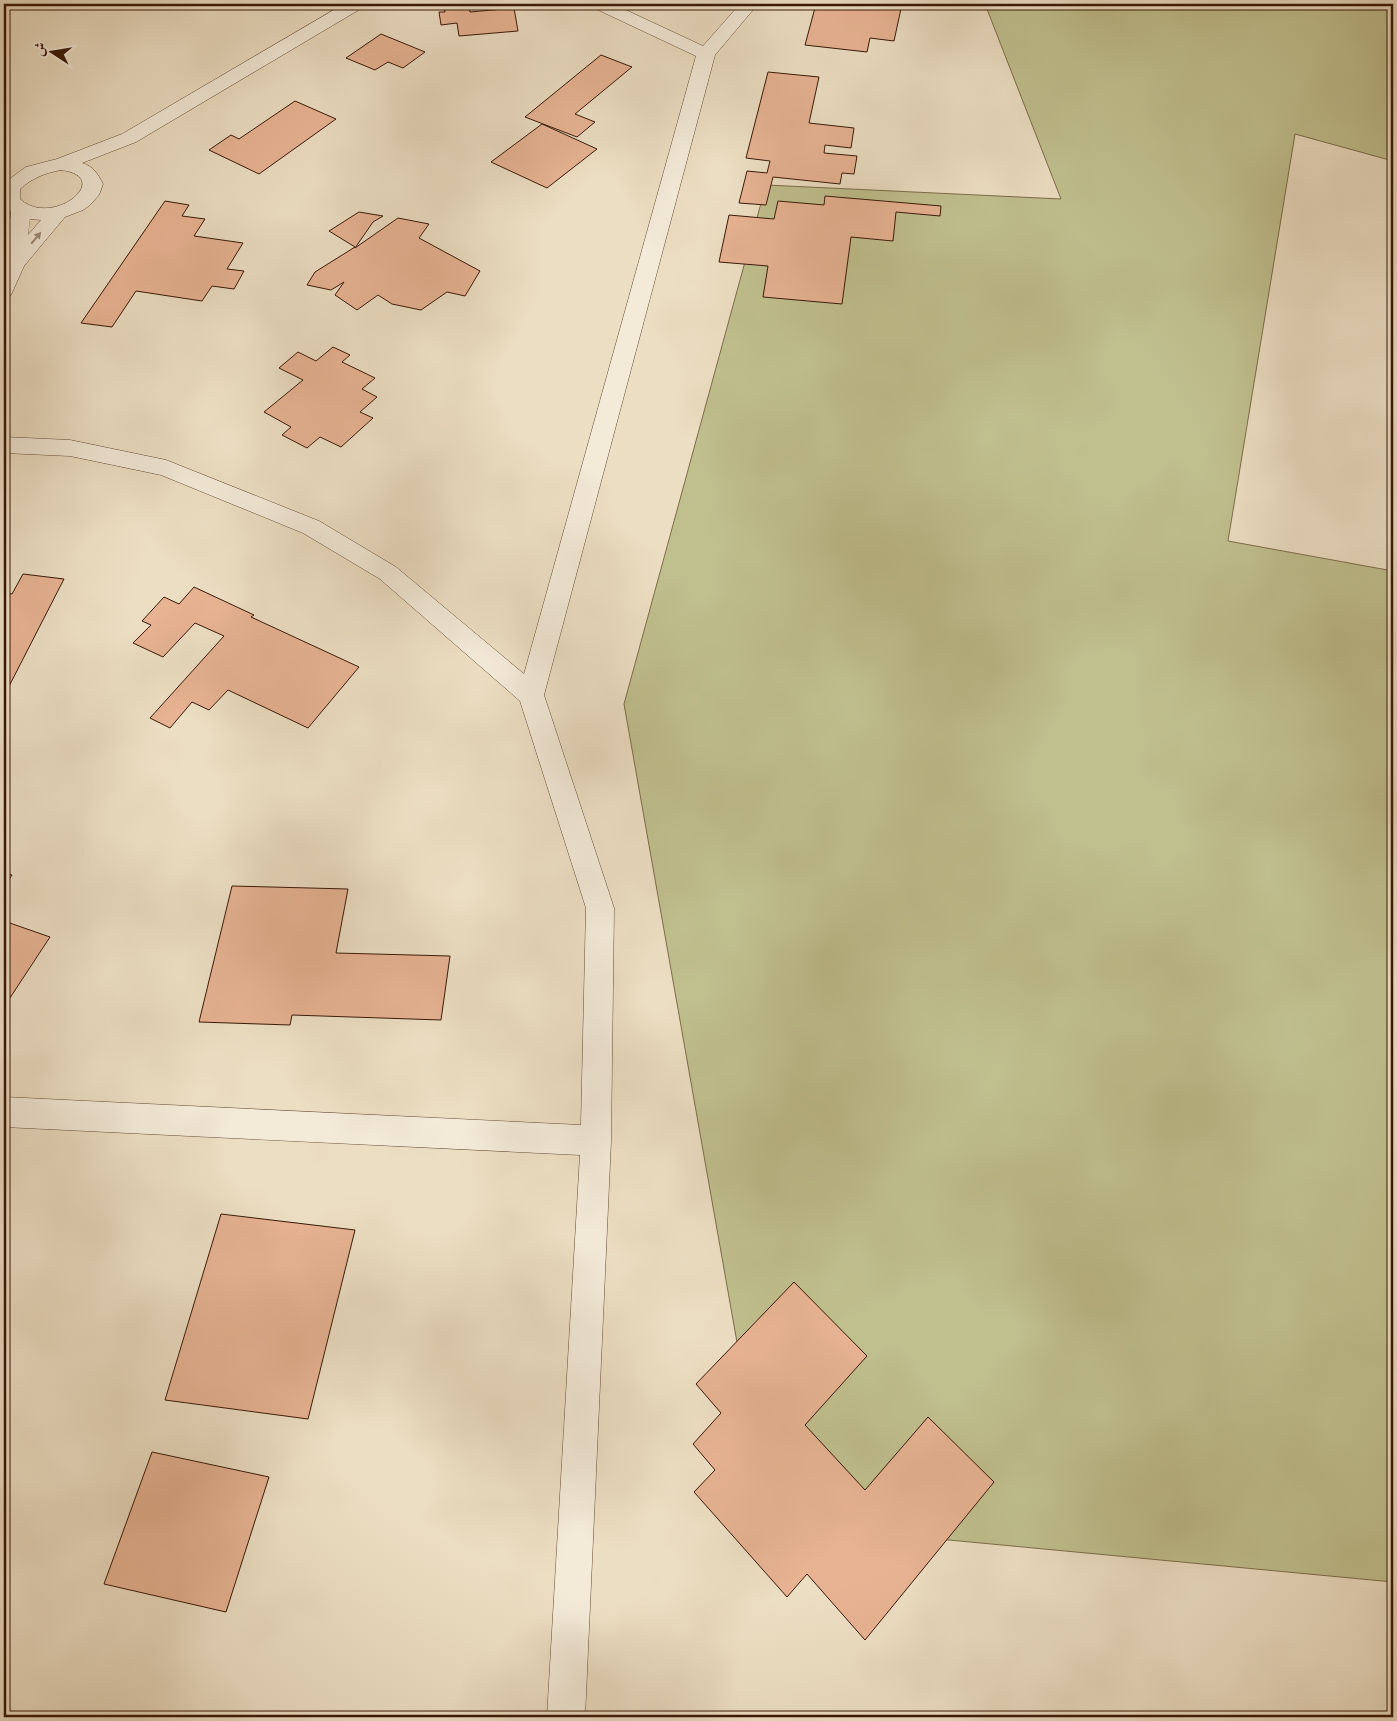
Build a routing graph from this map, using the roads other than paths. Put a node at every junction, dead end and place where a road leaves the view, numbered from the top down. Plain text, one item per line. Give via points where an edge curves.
1 (356, 4) edge
2 (600, 4) edge
3 (749, 4) edge
4 (706, 54) junction
5 (129, 138) junction
6 (61, 164) junction
7 (90, 174) junction
8 (21, 210) junction
9 (58, 212) junction
10 (14, 264) junction
11 (4, 290) edge
12 (4, 445) edge
13 (531, 695) junction
14 (4, 1112) edge
15 (596, 1141) junction
16 (566, 1717) edge

1 - 5 street
2 - 4 street
3 - 4 street
4 - 13 street
5 - 6 street
5 - 7 street
6 - 7 street via 78,166
6 - 8 street via 39,167 21,176 10,188 10,201
7 - 9 street via 93,184 88,195 76,205
8 - 9 street via 38,214
8 - 10 street
10 -> 9 street
10 - 11 street
12 - 13 street via 70,448 166,468 311,527 388,573
13 - 15 street via 600,908
14 - 15 street
15 - 16 street

